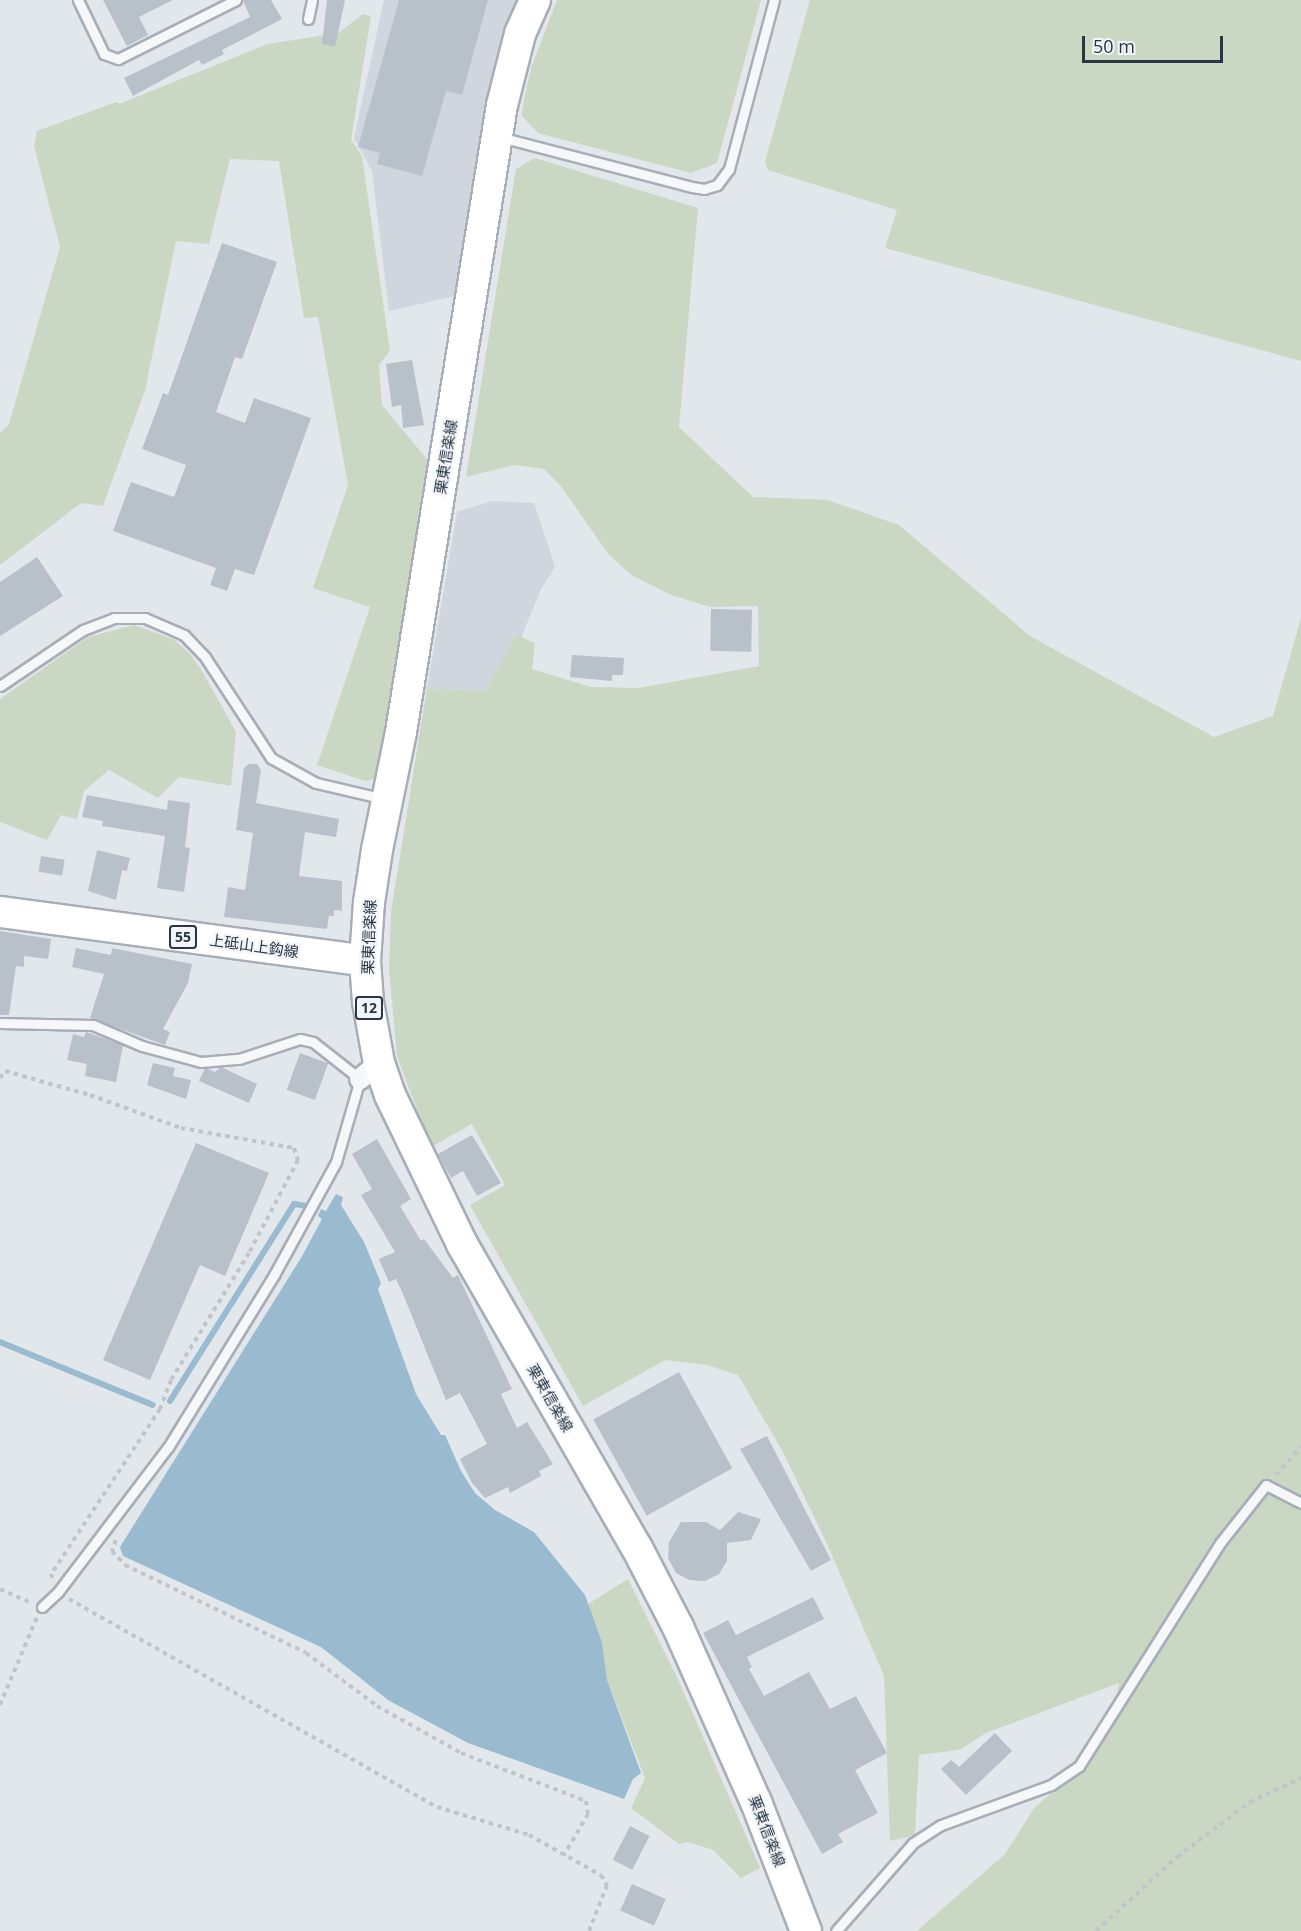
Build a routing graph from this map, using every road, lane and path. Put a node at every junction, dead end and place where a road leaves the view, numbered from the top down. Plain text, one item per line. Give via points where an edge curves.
1 (78, 0) edge
2 (236, 0) edge
3 (312, 0) edge
4 (534, 0) edge
5 (774, 0) edge
6 (308, 19) dead end
7 (497, 136) junction
8 (0, 686) edge
9 (388, 799) junction
10 (0, 912) edge
11 (365, 961) junction
12 (0, 1023) edge
13 (369, 1071) junction
14 (0, 1078) edge
15 (1301, 1447) edge
16 (1266, 1485) junction
17 (1301, 1503) edge
18 (117, 1537) dead end
19 (0, 1589) edge
20 (58, 1592) junction
21 (42, 1607) junction
22 (0, 1705) edge
23 (1301, 1778) edge
24 (564, 1855) junction
25 (589, 1931) edge
26 (806, 1931) edge
27 (836, 1931) edge
28 (1096, 1931) edge

1 - 2 lane via 104,54 118,59
3 - 6 lane
4 - 7 main road, 栗東信楽線 / 12 via 520,34
5 - 7 lane via 729,169 717,185 692,187
7 - 9 main road, 栗東信楽線 / 12
8 - 9 lane via 83,630 114,618 145,618 184,635 205,657 271,758 316,783
9 - 11 main road, 栗東信楽線 / 12 via 369,902
10 - 11 main road, 上砥山上鈎線 / 55
11 - 13 main road, 栗東信楽線 / 12
12 - 13 lane via 93,1024 142,1047 201,1062 238,1059 300,1039
13 - 20 lane via 336,1162 310,1215 168,1447
13 - 26 main road, 栗東信楽線 / 12 via 390,1095 462,1244 637,1548 678,1627 756,1802
14 - 20 path via 5,1071 90,1095 181,1128 294,1148 298,1160 249,1253 171,1380 160,1409 51,1574
15 - 16 path
16 - 17 lane
16 - 27 lane via 1220,1543 1079,1766 1051,1785 941,1825 913,1843
18 - 24 path via 112,1551 125,1565 306,1653 376,1706 461,1753 586,1801 588,1814
19 - 21 path
20 - 21 lane
20 - 24 path via 437,1807 529,1835
21 - 22 path
23 - 28 path via 1232,1815 1177,1857
24 - 25 path via 601,1875 607,1885

